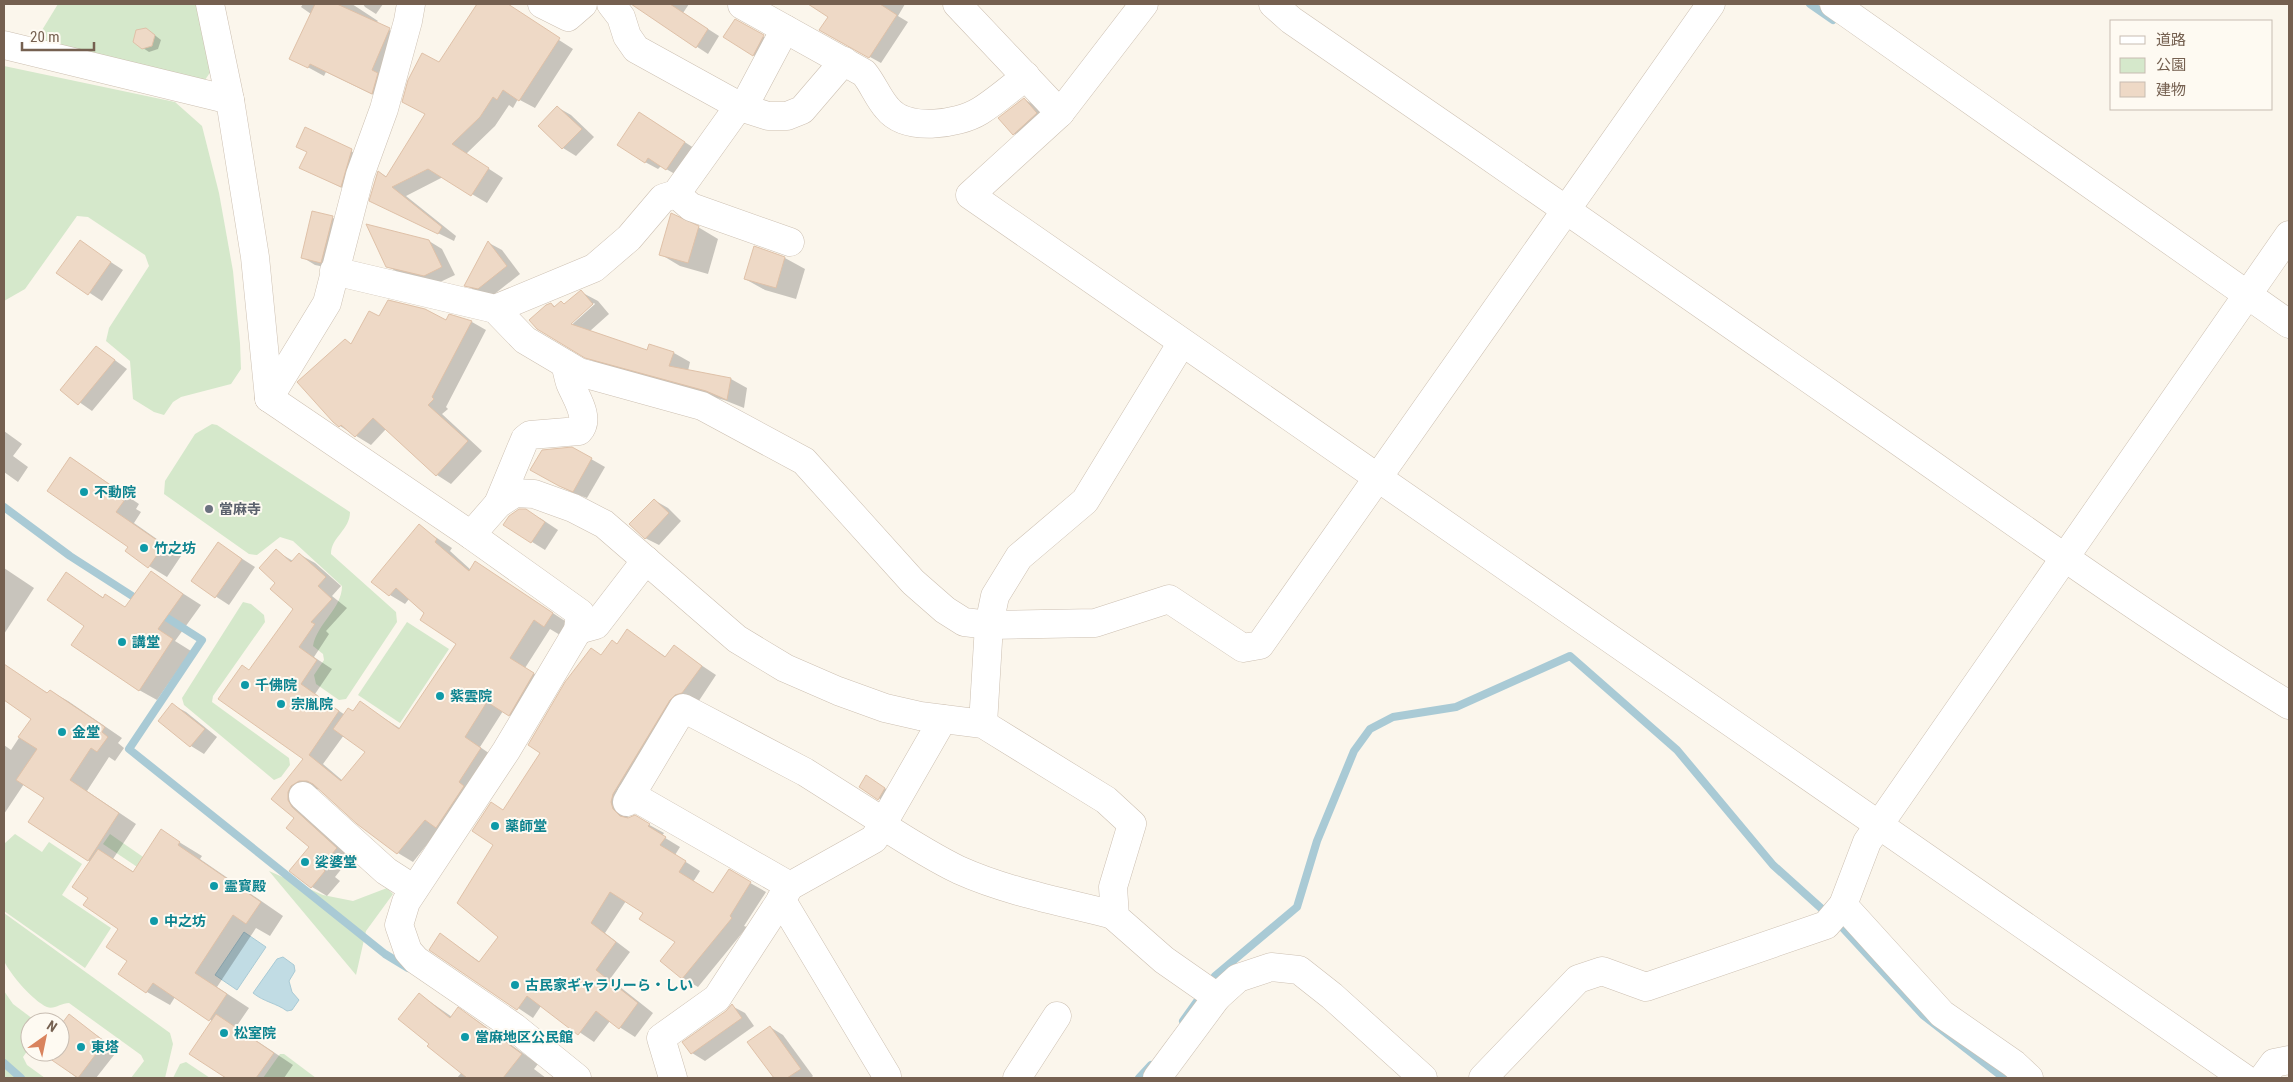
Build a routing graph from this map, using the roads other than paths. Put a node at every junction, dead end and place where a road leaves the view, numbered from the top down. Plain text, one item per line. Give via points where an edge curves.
1 (210, 4) edge
2 (411, 4) edge
3 (542, 4) edge
4 (583, 4) edge
5 (611, 4) edge
6 (743, 4) edge
7 (958, 4) edge
8 (1144, 4) edge
9 (1274, 4) edge
10 (1711, 4) edge
11 (1834, 4) edge
12 (785, 29) junction
13 (4, 45) edge
14 (844, 61) junction
15 (1026, 76) junction
16 (230, 100) junction
17 (741, 107) junction
18 (1060, 113) junction
19 (676, 194) junction
20 (1567, 210) junction
21 (2289, 236) edge
22 (790, 242) dead end
23 (334, 271) junction
24 (2248, 294) junction
25 (495, 310) junction
26 (2289, 324) edge
27 (1181, 344) junction
28 (565, 364) junction
29 (269, 398) junction
30 (1378, 480) junction
31 (498, 504) junction
32 (471, 535) junction
33 (2065, 557) junction
34 (646, 560) junction
35 (988, 625) junction
36 (578, 630) junction
37 (2289, 705) edge
38 (943, 719) junction
39 (984, 724) junction
40 (303, 796) dead end
41 (883, 824) junction
42 (1878, 825) junction
43 (414, 889) junction
44 (786, 892) junction
45 (1837, 913) junction
46 (1114, 915) junction
47 (1208, 991) junction
48 (1057, 1016) dead end
49 (2289, 1060) edge
50 (887, 1076) dead end
51 (577, 1078) edge
52 (673, 1078) edge
53 (1017, 1078) edge
54 (1157, 1078) edge
55 (1422, 1078) edge
56 (1483, 1078) edge
57 (2029, 1078) edge
58 (2244, 1078) edge
59 (2263, 1078) edge

1 - 16 street
2 - 23 street via 384,109 360,175
3 - 4 street via 568,17
5 - 17 street via 636,49
6 - 12 street
7 - 15 street
8 - 18 street
9 - 20 street via 1291,20
10 - 20 street
11 - 24 street
12 - 14 street
12 - 17 street
13 - 16 street
14 - 15 street via 864,73 887,109 910,124 964,119 979,112
14 - 17 street via 802,110 787,116 768,116
15 - 18 street
16 - 29 street via 255,257
17 - 19 street
18 - 27 street via 970,195
19 - 22 street via 691,207
19 - 25 street via 663,198 629,238 594,268
20 - 30 street
20 - 33 street
21 - 24 street
23 - 25 street
23 - 29 street via 327,303
24 - 26 street
24 - 33 street
25 - 28 street via 525,340
27 - 30 street
27 - 35 street via 1085,501 1019,557 995,596
28 - 31 street via 584,418 583,427 579,431 530,434
28 - 35 street via 579,372 702,406 804,461 912,582 964,622
29 - 32 street
30 - 35 street via 1260,645 1243,648 1169,599 1096,623
30 - 42 street
31 - 32 street
31 - 34 street via 515,493 534,494 573,508 604,524
32 - 36 street via 580,613
33 - 37 street
33 - 42 street
34 - 36 street via 596,625
34 - 38 street via 738,639 785,668 885,708
35 - 39 street
36 - 43 street via 506,751
38 - 39 street
38 - 41 street
39 - 46 street via 1106,800 1132,824 1113,887
40 - 43 street via 386,871
41 - 44 street via 874,839
41 - 44 street via 805,772 683,708 629,798
41 - 46 street via 960,870 1016,890
42 - 45 street via 1867,842
42 - 58 street
43 - 51 street via 399,925 412,956 514,1026
44 - 50 street
44 - 52 street via 716,998 661,1038
45 - 56 street via 1646,988 1602,971 1578,979
45 - 57 street via 1942,1014
46 - 47 street via 1164,960
47 - 54 street
47 - 55 street via 1271,967 1299,970
48 - 53 street
49 - 59 street via 2274,1063

